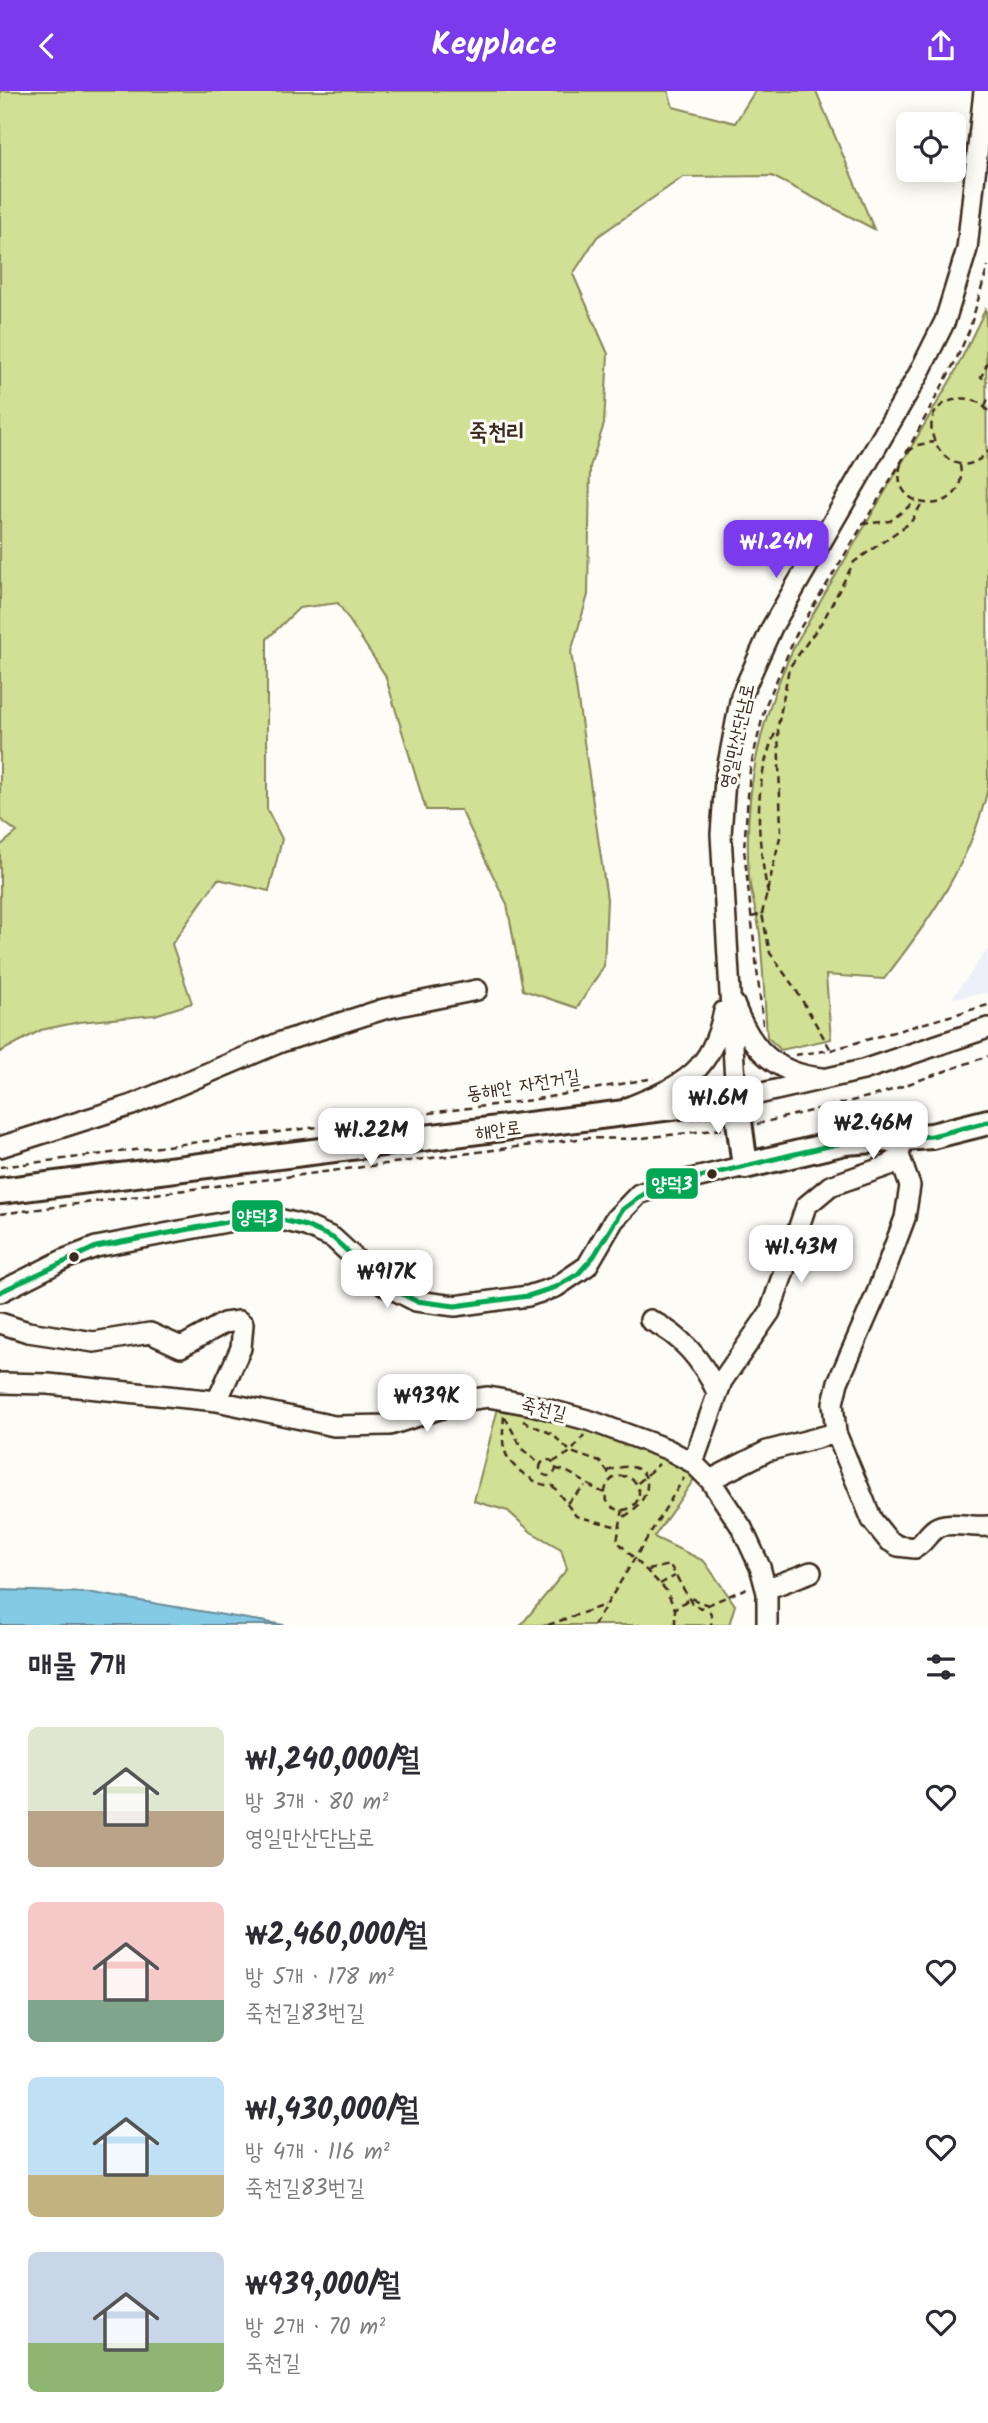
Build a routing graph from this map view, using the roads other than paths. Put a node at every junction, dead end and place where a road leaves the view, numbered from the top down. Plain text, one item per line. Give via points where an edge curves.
1 (984, 91) edge
2 (729, 989) junction
3 (477, 990) dead end
4 (988, 1028) edge
5 (833, 1078) junction
6 (736, 1099) junction
7 (609, 1115) junction
8 (988, 1122) edge
9 (901, 1146) junction
10 (0, 1147) edge
11 (745, 1166) junction
12 (0, 1191) edge
13 (0, 1292) edge
14 (650, 1320) dead end
15 (0, 1323) edge
16 (0, 1383) edge
17 (717, 1392) junction
18 (217, 1401) junction
19 (836, 1433) junction
20 (693, 1463) junction
21 (710, 1480) junction
22 (988, 1526) edge
23 (811, 1572) dead end
24 (765, 1585) junction
25 (766, 1625) edge

1 - 2 street, 영일만산단남로 via 967,249 945,321 772,627 741,696 724,780 721,834
2 - 5 street via 749,1036 765,1057 790,1072
2 - 6 street, 영일만산단남로
2 - 7 street via 717,1041 700,1069 667,1091
3 - 10 street via 384,1009 281,1042 132,1105
4 - 5 street, 해안로
5 - 6 street, 해안로
6 - 7 main road, 해안로
6 - 11 main road
7 - 12 main road, 해안로
8 - 9 main road
9 - 11 main road via 845,1142
9 - 17 street via 890,1165 831,1186 806,1206 765,1324
9 - 19 street via 911,1198 834,1395
11 - 13 street via 639,1194 622,1210 578,1274 543,1293 514,1298 455,1306 416,1301 383,1283 333,1238 263,1215 96,1247
14 - 17 street via 677,1335 699,1359
15 - 18 street via 94,1342 150,1333 181,1347 224,1323 239,1321 243,1339
16 - 18 street, 죽천길
17 - 20 street
18 - 20 street, 죽천길 via 334,1426 366,1427 390,1425 467,1400 591,1421
19 - 21 street via 755,1455
19 - 22 street via 872,1520 888,1540 915,1548 946,1524
20 - 21 street, 죽천길
21 - 24 street, 죽천길 via 742,1528
23 - 24 street
24 - 25 street, 죽천길

